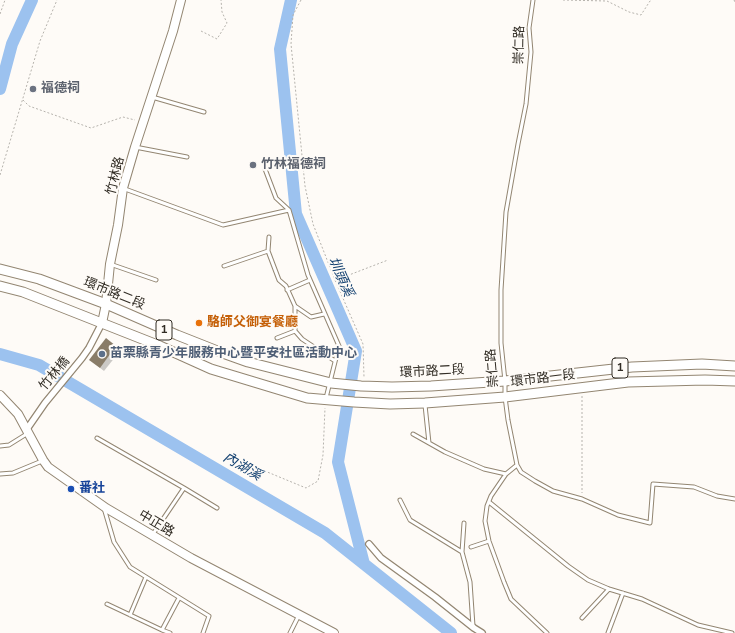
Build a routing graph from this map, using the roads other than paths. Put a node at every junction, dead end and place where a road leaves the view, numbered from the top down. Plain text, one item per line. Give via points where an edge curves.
1 (181, 0) edge
2 (533, 0) edge
3 (152, 97) junction
4 (204, 112) dead end
5 (135, 147) junction
6 (186, 157) dead end
7 (265, 170) dead end
8 (123, 188) junction
9 (289, 210) junction
10 (269, 237) dead end
11 (268, 251) junction
12 (110, 264) junction
13 (224, 266) dead end
14 (0, 269) edge
15 (156, 280) dead end
16 (310, 280) junction
17 (0, 286) edge
18 (287, 290) junction
19 (106, 304) junction
20 (295, 306) junction
21 (324, 314) junction
22 (102, 323) junction
23 (295, 331) junction
24 (277, 338) dead end
25 (82, 358) joint
26 (335, 361) junction
27 (735, 366) edge
28 (735, 380) edge
29 (505, 381) junction
30 (331, 383) junction
31 (0, 395) edge
32 (505, 397) junction
33 (326, 400) junction
34 (425, 404) junction
35 (27, 429) junction
36 (414, 434) dead end
37 (97, 438) dead end
38 (429, 443) junction
39 (0, 446) edge
40 (43, 460) junction
41 (517, 465) junction
42 (0, 474) edge
43 (506, 474) junction
44 (184, 488) junction
45 (735, 498) edge
46 (400, 500) dead end
47 (489, 502) junction
48 (103, 505) junction
49 (216, 508) dead end
50 (464, 522) dead end
51 (152, 536) junction
52 (489, 541) junction
53 (369, 544) dead end
54 (471, 547) dead end
55 (462, 552) junction
56 (146, 577) junction
57 (610, 589) junction
58 (623, 593) junction
59 (179, 598) junction
60 (107, 604) dead end
61 (299, 614) junction
62 (130, 615) junction
63 (582, 618) dead end
64 (474, 628) junction
65 (162, 630) junction
66 (170, 633) edge
67 (203, 633) edge
68 (290, 633) edge
69 (334, 633) edge
70 (482, 633) edge
71 (547, 633) edge
72 (608, 633) edge
73 (732, 633) edge

1 - 3 main road, 竹林路
2 - 29 lane, 崇仁路 via 529,28 531,52 526,104 506,220 500,343
3 - 4 lane
3 - 5 main road, 竹林路
5 - 6 lane
5 - 8 main road, 竹林路
7 - 9 lane via 276,198
8 - 9 lane via 222,225
8 - 12 main road, 竹林路
9 - 16 lane
10 - 11 lane
11 - 13 lane
11 - 18 lane
12 - 15 lane
12 - 19 main road, 竹林路
14 - 19 main road, 環市路二段 / 1 via 39,279
16 - 18 lane
16 - 21 lane
17 - 22 main road, 1 via 23,292
18 - 20 lane
19 - 22 main road, 竹林路
19 - 30 main road, 環市路二段 / 1 via 248,362
20 - 21 lane via 310,318
20 - 23 lane
21 - 26 lane via 339,346
22 - 25 street, 竹林路
22 - 33 main road, 1 via 211,369 307,398
23 - 24 lane
23 - 26 lane via 302,339
25 - 35 street, 竹林橋
26 - 30 lane
27 - 29 main road, 環市路一段 / 1 via 702,364 632,367
28 - 32 main road, 環市路一段 / 1 via 628,382
29 - 30 main road, 環市路二段 / 1 via 392,387
29 - 32 lane, 崇仁路
30 - 33 lane
31 - 35 main road, 中正路 via 18,414
32 - 34 main road, 環市路一段 / 1
32 - 41 lane, 崇仁路
33 - 34 main road, 環市路一段 / 1
34 - 38 lane
35 - 39 lane via 25,435 9,445
35 - 40 main road, 中正路
36 - 38 lane
37 - 44 lane
38 - 43 lane via 484,469
40 - 42 lane via 13,473
40 - 48 main road, 中正路 via 48,467
41 - 43 lane
41 - 45 lane via 521,472 553,492 582,500 618,515 650,523 653,484 694,487 717,496
43 - 47 lane
44 - 49 lane
44 - 51 lane
46 - 55 lane via 410,520
47 - 52 lane via 485,521
47 - 57 lane via 568,566 588,580
48 - 51 main road, 中正路
48 - 56 lane via 114,542 130,567
50 - 55 lane
51 - 61 main road, 中正路
52 - 54 lane
52 - 71 lane via 511,600
53 - 64 street via 381,558
55 - 64 lane via 470,582
56 - 59 lane
56 - 62 lane
57 - 58 lane
57 - 63 lane
58 - 72 lane
58 - 73 lane via 698,625
59 - 65 lane
59 - 67 lane via 210,616
60 - 62 lane
61 - 68 lane
61 - 69 main road, 中正路
62 - 65 lane
64 - 70 street
65 - 66 lane

